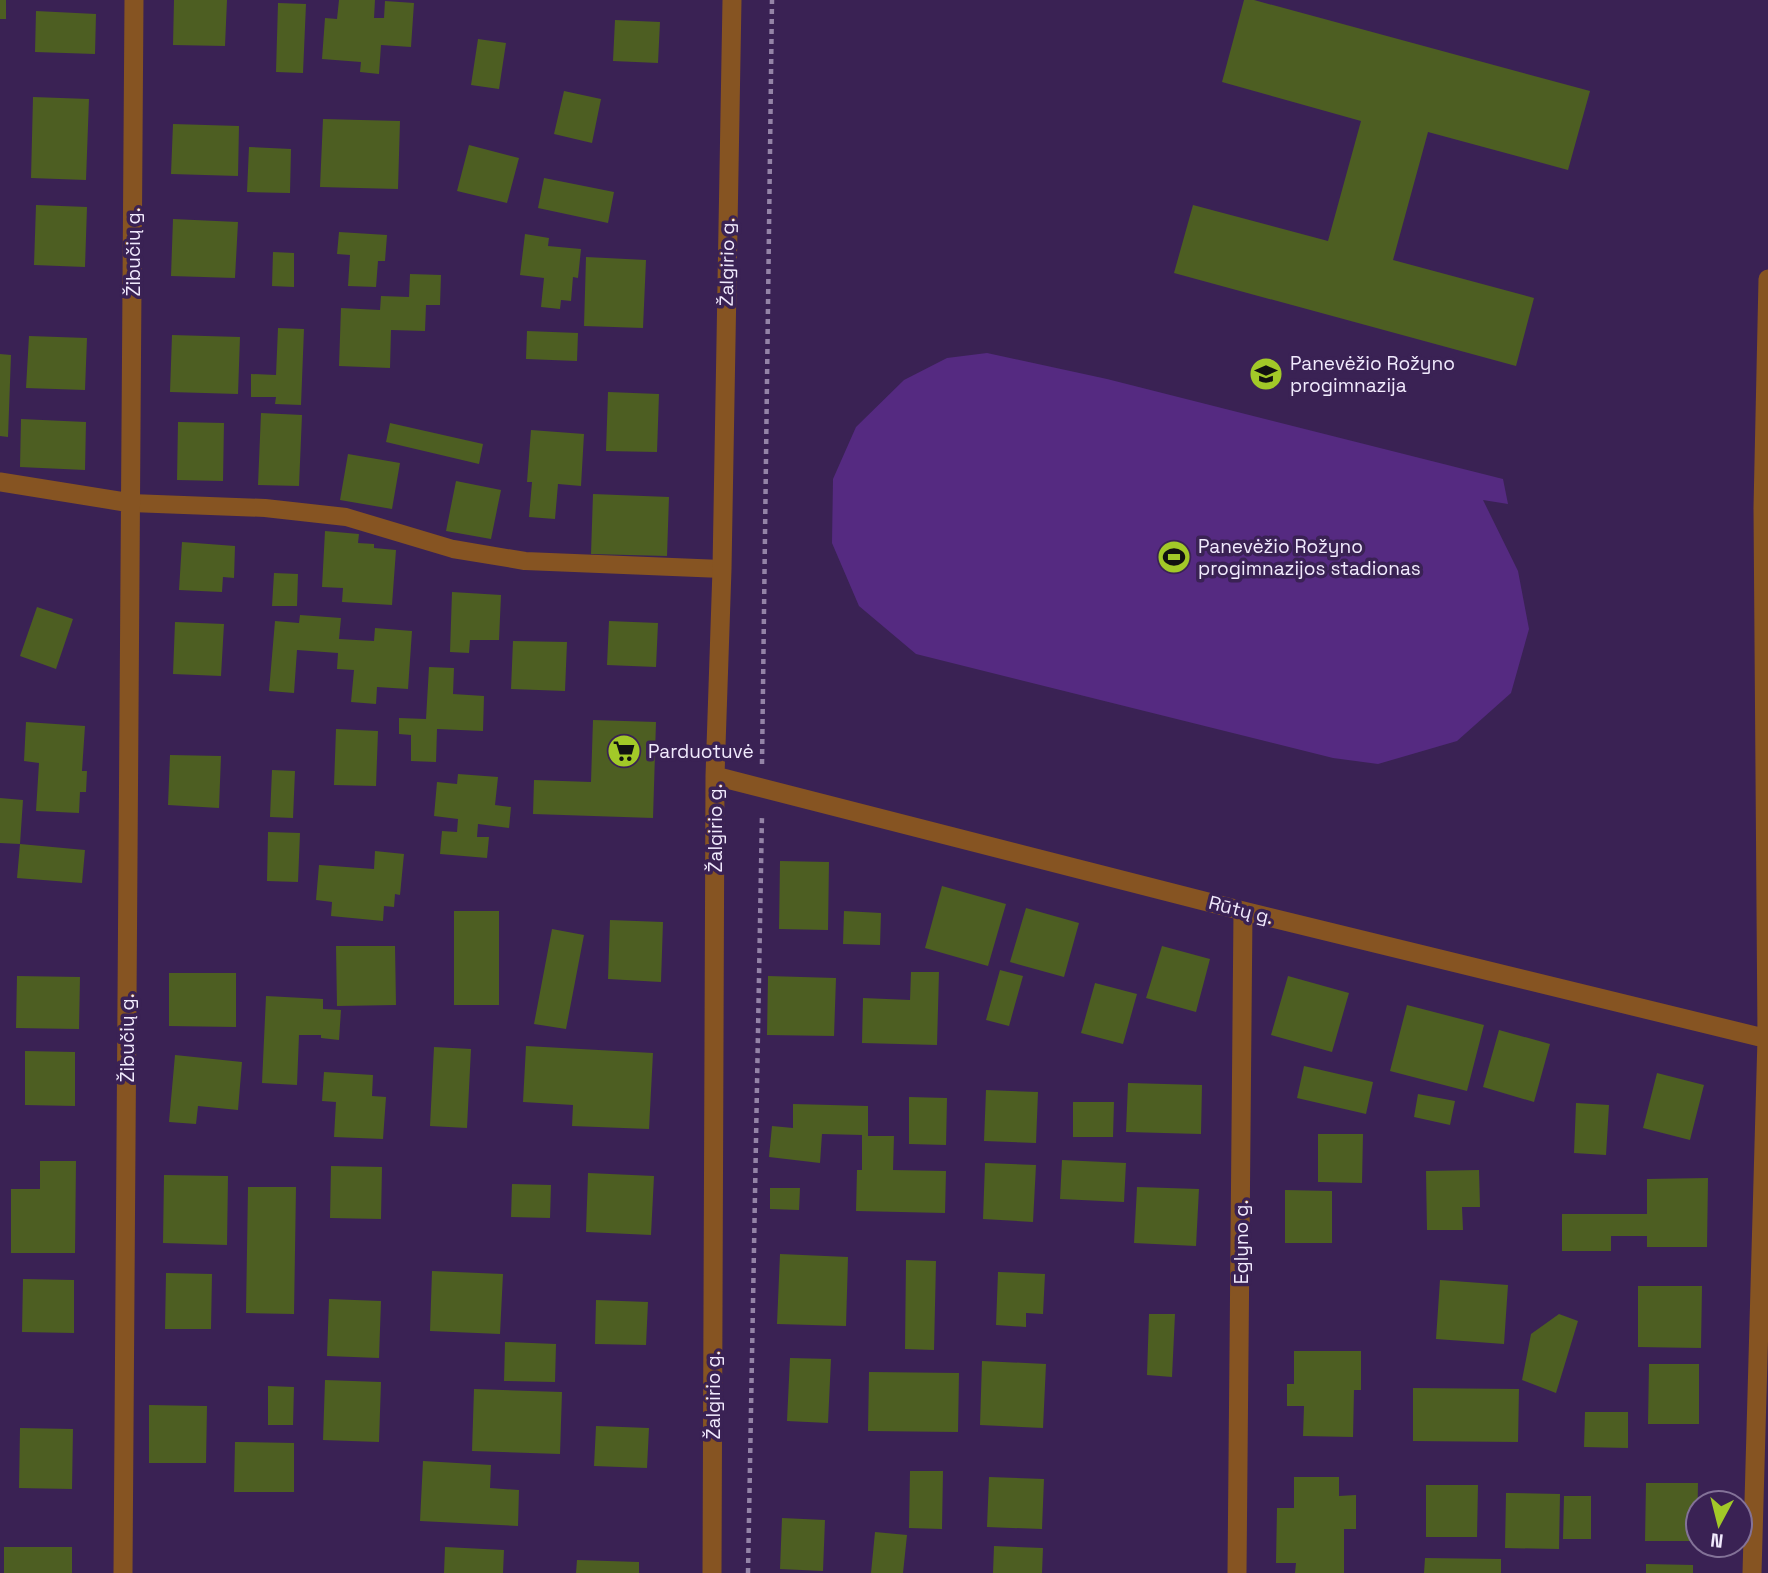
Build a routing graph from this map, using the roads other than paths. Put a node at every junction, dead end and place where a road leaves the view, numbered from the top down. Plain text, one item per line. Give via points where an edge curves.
1 (134, 0) edge
2 (732, 0) edge
3 (1768, 279) edge
4 (0, 482) edge
5 (131, 503) junction
6 (1766, 508) edge
7 (722, 569) junction
8 (715, 776) junction
9 (1243, 911) junction
10 (1767, 1038) edge
11 (123, 1573) edge
12 (712, 1573) edge
13 (1237, 1573) edge
14 (1752, 1573) edge

1 - 5 street, Žibučių g.
2 - 7 street, Žalgirio g.
3 - 6 street
4 - 5 street
5 - 7 lane via 265,508 346,517 453,549 525,561
5 - 11 street, Žibučių g.
6 - 10 street
7 - 8 street, Žalgirio g.
8 - 9 street, Rūtų g.
8 - 12 street, Žalgirio g.
9 - 10 street, Rūtų g.
9 - 13 street, Eglyno g.
10 - 14 street

